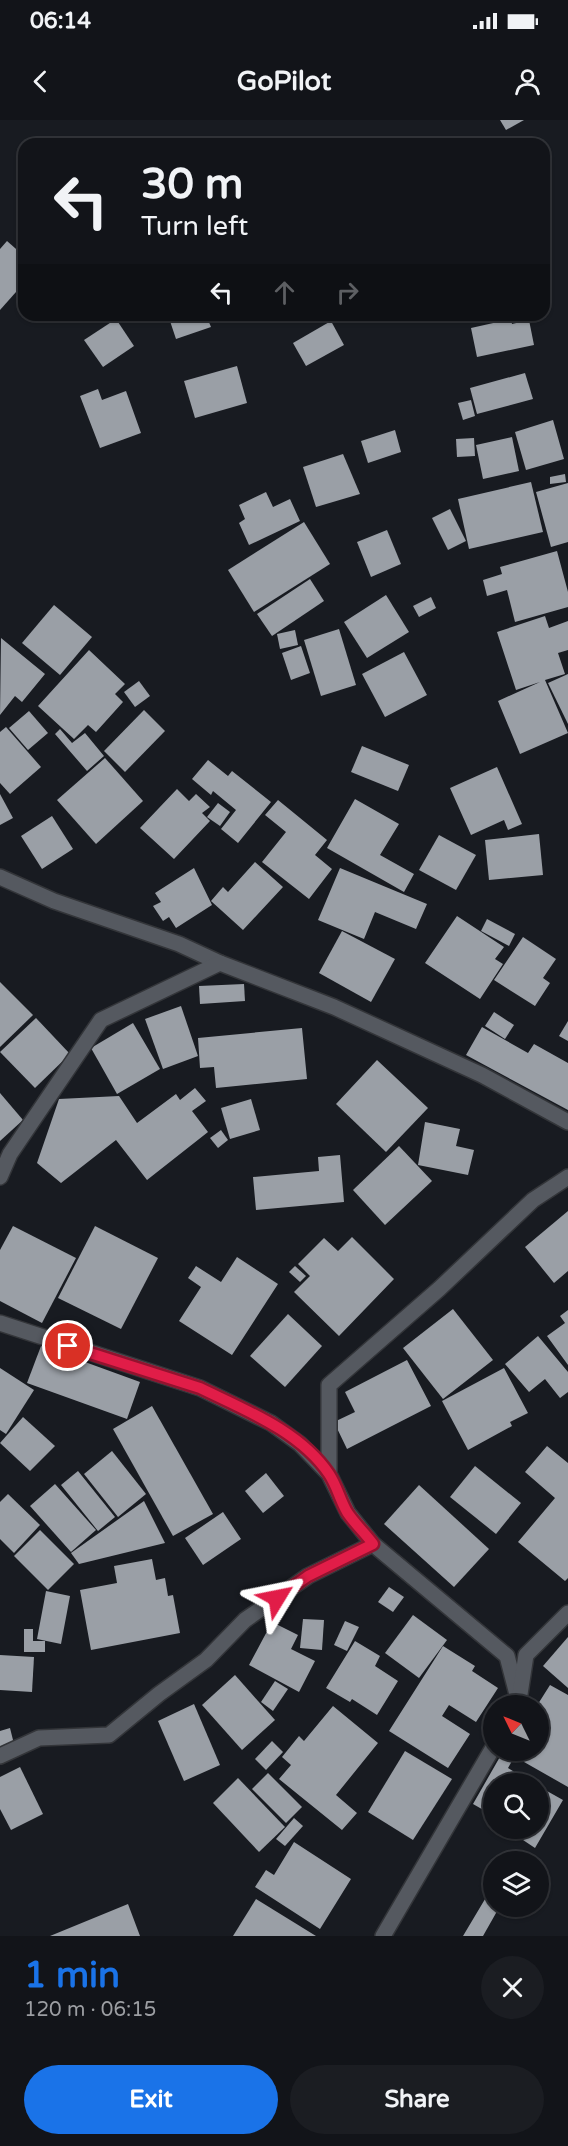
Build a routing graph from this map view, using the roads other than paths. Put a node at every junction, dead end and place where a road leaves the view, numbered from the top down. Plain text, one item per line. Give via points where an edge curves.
1 (0, 877) edge
2 (220, 963) junction
3 (568, 1122) edge
4 (0, 1177) edge
5 (568, 1177) edge
6 (0, 1323) edge
7 (329, 1474) junction
8 (373, 1544) junction
9 (568, 1613) edge
10 (515, 1695) edge
11 (519, 1695) edge
12 (0, 1756) edge
13 (485, 1761) edge
14 (383, 1936) edge

1 - 2 street
2 - 3 street via 398,1036 482,1075
2 - 4 street via 101,1020 10,1154
5 - 7 street via 532,1200 439,1289 329,1385
6 - 7 street via 200,1388 271,1423 300,1444
7 - 8 street via 348,1513
8 - 10 street via 507,1656
8 - 12 street via 308,1576 245,1620 206,1660 109,1735 39,1738
9 - 11 street via 526,1655
13 - 14 street

